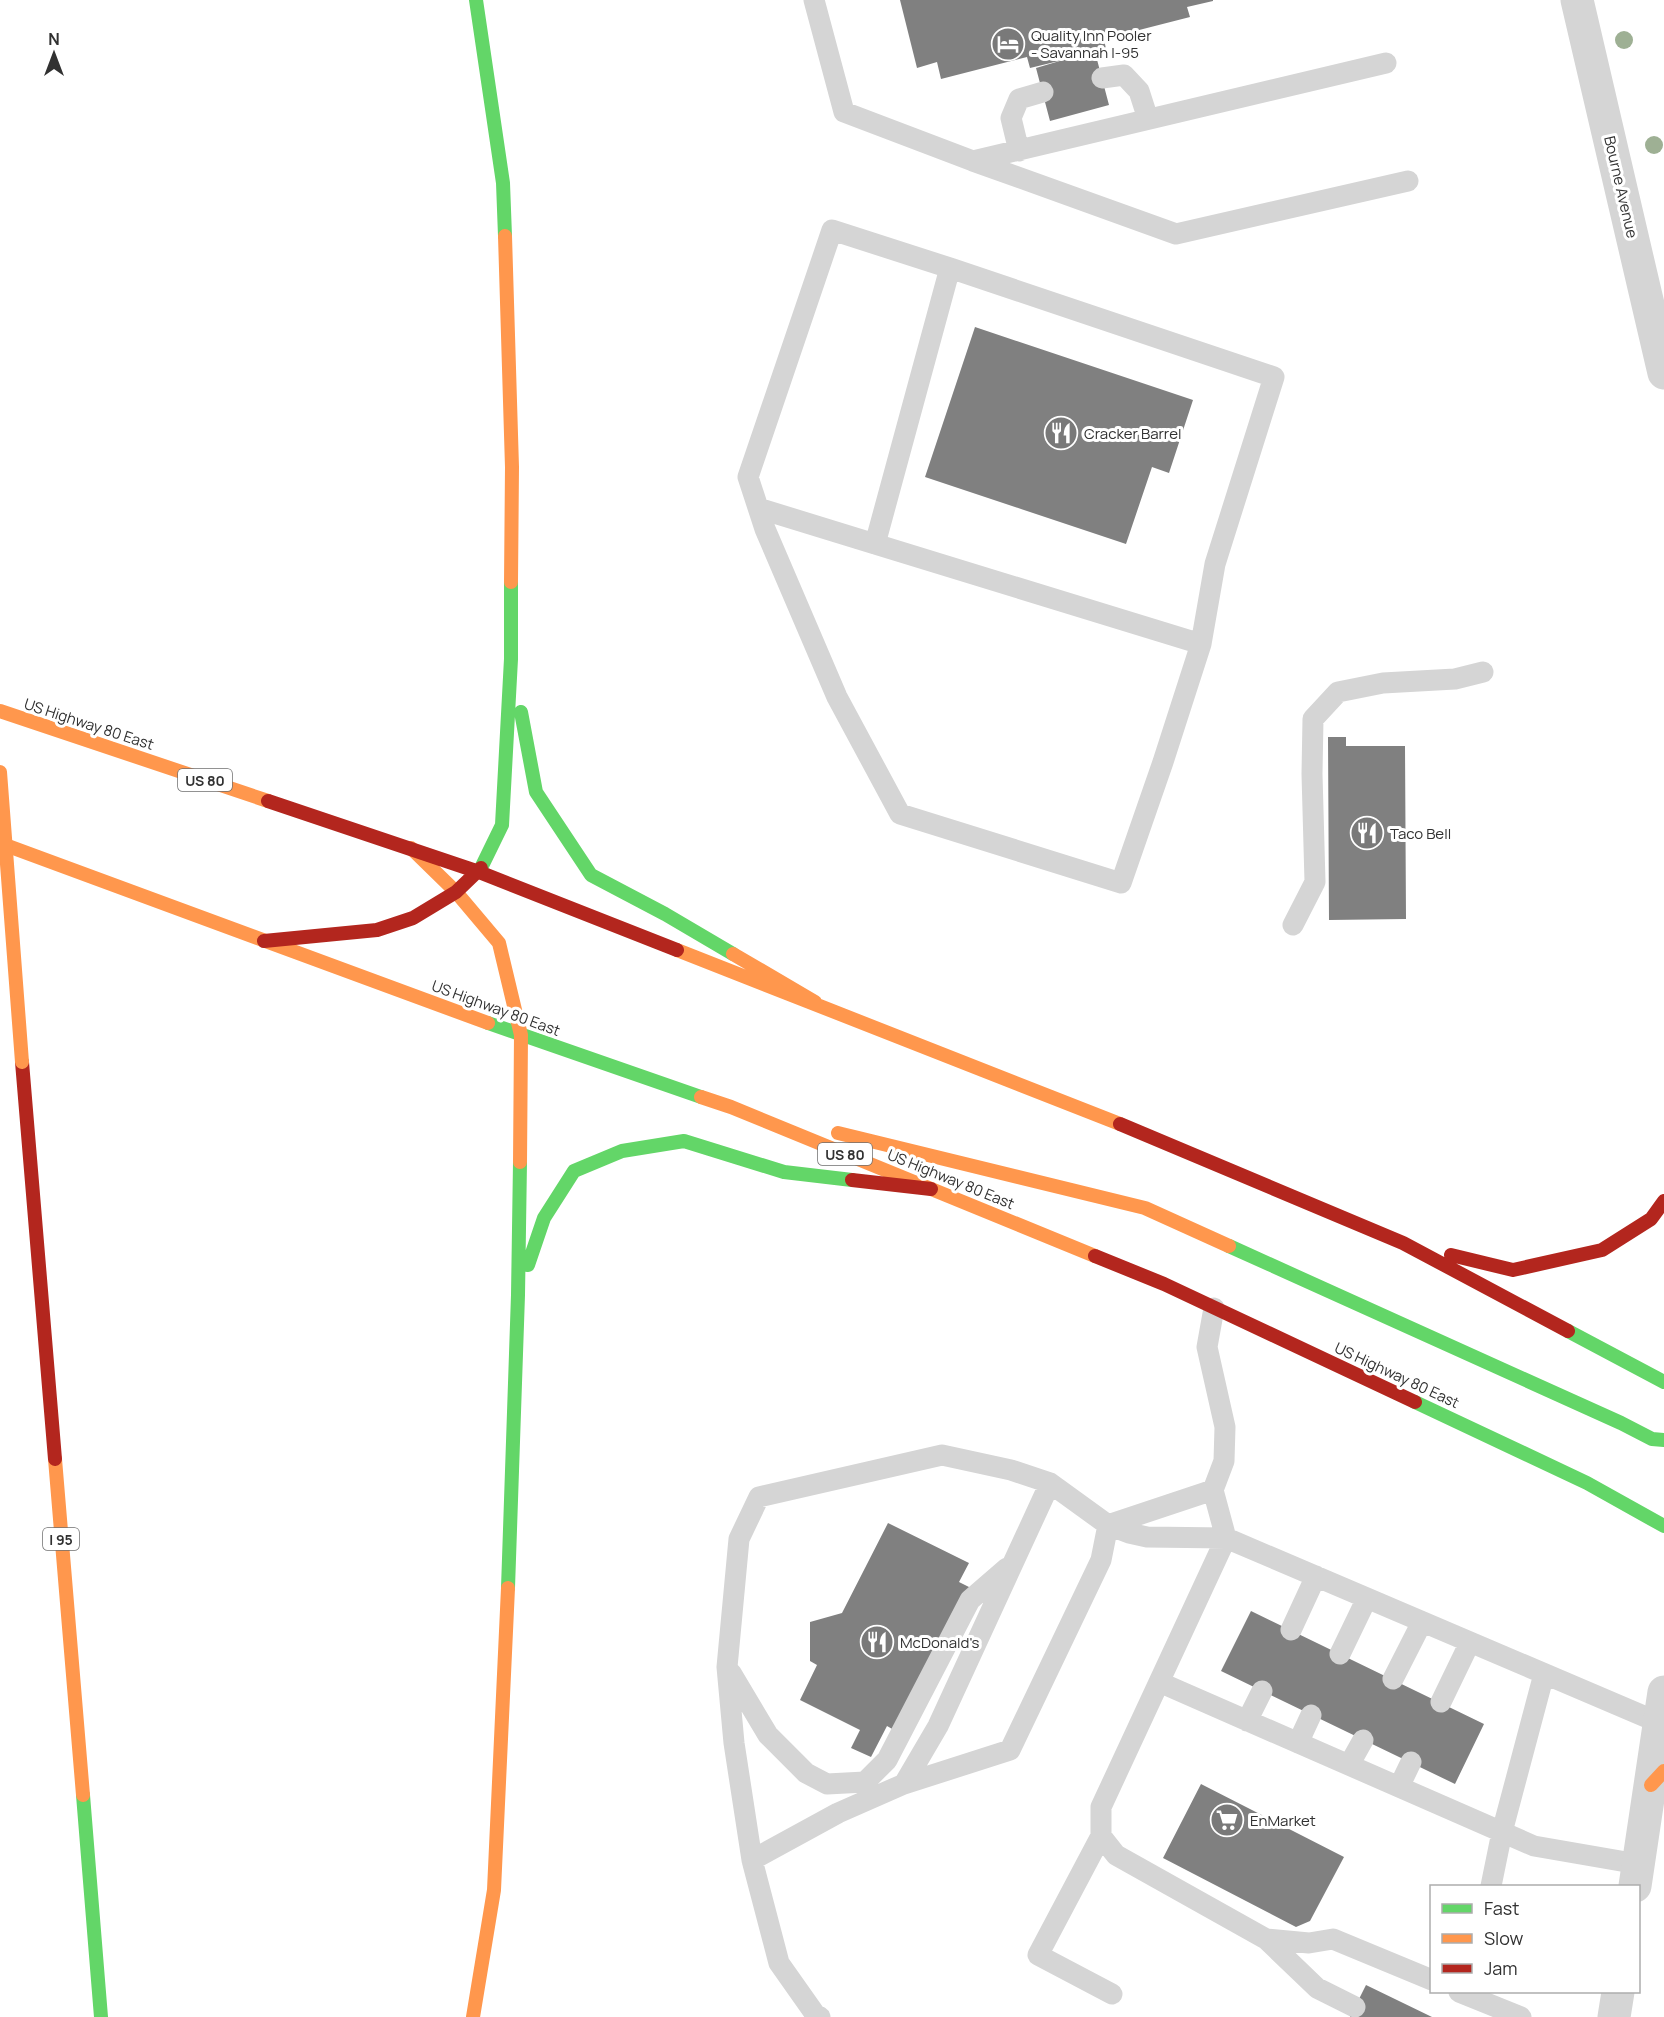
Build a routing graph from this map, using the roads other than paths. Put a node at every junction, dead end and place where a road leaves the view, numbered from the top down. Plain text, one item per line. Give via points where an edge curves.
1 (476, 0) edge
2 (814, 0) edge
3 (1577, 0) edge
4 (1386, 63) dead end
5 (1102, 78) dead end
6 (1043, 92) dead end
7 (1148, 119) junction
8 (1019, 151) junction
9 (973, 161) junction
10 (1408, 181) dead end
11 (950, 268) junction
12 (1664, 374) edge
13 (758, 508) junction
14 (875, 544) junction
15 (1202, 644) junction
16 (511, 659) junction
17 (1483, 672) dead end
18 (0, 711) edge
19 (0, 772) edge
20 (0, 843) edge
21 (411, 848) junction
22 (479, 872) junction
23 (456, 892) junction
24 (1293, 925) dead end
25 (264, 941) junction
26 (815, 1002) junction
27 (521, 1035) junction
28 (731, 1107) junction
29 (931, 1189) junction
30 (1664, 1201) edge
31 (1402, 1243) junction
32 (518, 1295) junction
33 (1214, 1308) junction
34 (1664, 1382) edge
35 (1664, 1440) edge
36 (1050, 1483) junction
37 (1213, 1490) junction
38 (1108, 1525) junction
39 (1664, 1526) edge
40 (1226, 1538) junction
41 (1013, 1563) junction
42 (1316, 1576) junction
43 (1367, 1598) junction
44 (1422, 1622) junction
45 (1291, 1630) dead end
46 (1470, 1642) junction
47 (1340, 1654) dead end
48 (727, 1667) junction
49 (1544, 1674) junction
50 (1393, 1679) dead end
51 (1159, 1682) junction
52 (1262, 1691) dead end
53 (1441, 1702) dead end
54 (1662, 1708) edge
55 (1311, 1715) dead end
56 (1247, 1721) junction
57 (1363, 1740) dead end
58 (1298, 1743) junction
59 (1411, 1762) dead end
60 (1349, 1765) junction
61 (1657, 1778) edge
62 (904, 1784) junction
63 (1399, 1787) junction
64 (1655, 1819) edge
65 (1502, 1832) junction
66 (1101, 1836) junction
67 (752, 1860) junction
68 (1636, 1875) edge
69 (1491, 1885) edge
70 (1266, 1939) junction
71 (1430, 1980) edge
72 (1465, 1993) edge
73 (1618, 1993) edge
74 (1112, 1994) dead end
75 (1355, 2007) dead end
76 (101, 2017) edge
77 (473, 2017) edge
78 (820, 2017) edge
79 (1521, 2017) edge
80 (1614, 2017) edge

1 - 16 main road via 503,183 512,466
2 - 9 lane via 844,112
3 - 12 street, Bourne Avenue
4 - 7 lane
5 - 7 lane via 1124,75 1139,91
6 - 8 lane via 1019,99 1011,118
7 - 8 lane
8 - 9 lane
9 - 10 lane via 1176,234
11 - 13 lane via 831,230 748,477
11 - 14 lane
11 - 15 lane via 1274,377 1215,564
13 - 14 lane
13 - 15 lane via 837,697 900,814 1120,883
14 - 15 lane
16 - 22 main road via 502,825
16 - 26 main road via 536,792 591,875
17 - 24 lane via 1455,679 1383,683 1338,693 1313,719 1315,882
18 - 21 main road, US Highway 80 East / US 80
19 - 76 main road, I 95, bridge
20 - 25 main road, US Highway 80 East / US 80
21 - 22 main road, US Highway 80 East / US 80
21 - 23 main road
22 - 23 main road
22 - 26 main road, US Highway 80 East / US 80
23 - 25 main road via 413,918 377,930
23 - 27 main road via 499,943
25 - 27 main road, US Highway 80 East / US 80
26 - 31 main road, US Highway 80 East / US 80
27 - 28 main road, US Highway 80 East / US 80
27 - 32 main road
28 - 29 main road, US Highway 80 East / US 80
28 - 35 main road via 1145,1208 1652,1439
29 - 32 main road via 784,1172 684,1141 622,1150 574,1171 544,1218
29 - 33 main road, US Highway 80 East / US 80
30 - 31 main road via 1651,1220 1602,1250 1513,1270
31 - 34 main road, US Highway 80 East / US 80
32 - 77 main road via 494,1890
33 - 37 lane via 1207,1347 1226,1427 1224,1461
33 - 39 main road, US Highway 80 East / US 80 via 1587,1483
36 - 38 lane
36 - 41 lane
36 - 48 lane via 942,1455 759,1497 740,1539
37 - 38 lane
37 - 40 lane
38 - 40 lane via 1147,1537
38 - 62 lane via 1101,1560 1010,1750
40 - 42 lane
40 - 51 lane
41 - 48 lane via 970,1600 887,1760 865,1782 827,1784 806,1773 768,1735
41 - 62 lane via 938,1726
42 - 43 lane
42 - 45 lane
43 - 44 lane
43 - 47 lane
44 - 46 lane
44 - 50 lane
46 - 49 lane
46 - 53 lane
48 - 67 lane
49 - 54 lane
49 - 65 lane
51 - 56 lane
51 - 66 lane via 1101,1807
52 - 56 lane
54 - 61 street
55 - 58 lane
56 - 58 lane
57 - 60 lane
58 - 60 lane
59 - 63 lane
60 - 63 lane
61 - 64 street
62 - 67 lane via 838,1813
63 - 65 lane
64 - 68 street
65 - 68 lane via 1534,1846
65 - 69 lane
66 - 70 lane via 1116,1855
66 - 74 lane via 1038,1955
67 - 78 lane via 779,1963
70 - 71 lane via 1309,1943 1333,1939
70 - 75 lane via 1317,1988
72 - 79 lane
73 - 80 street

